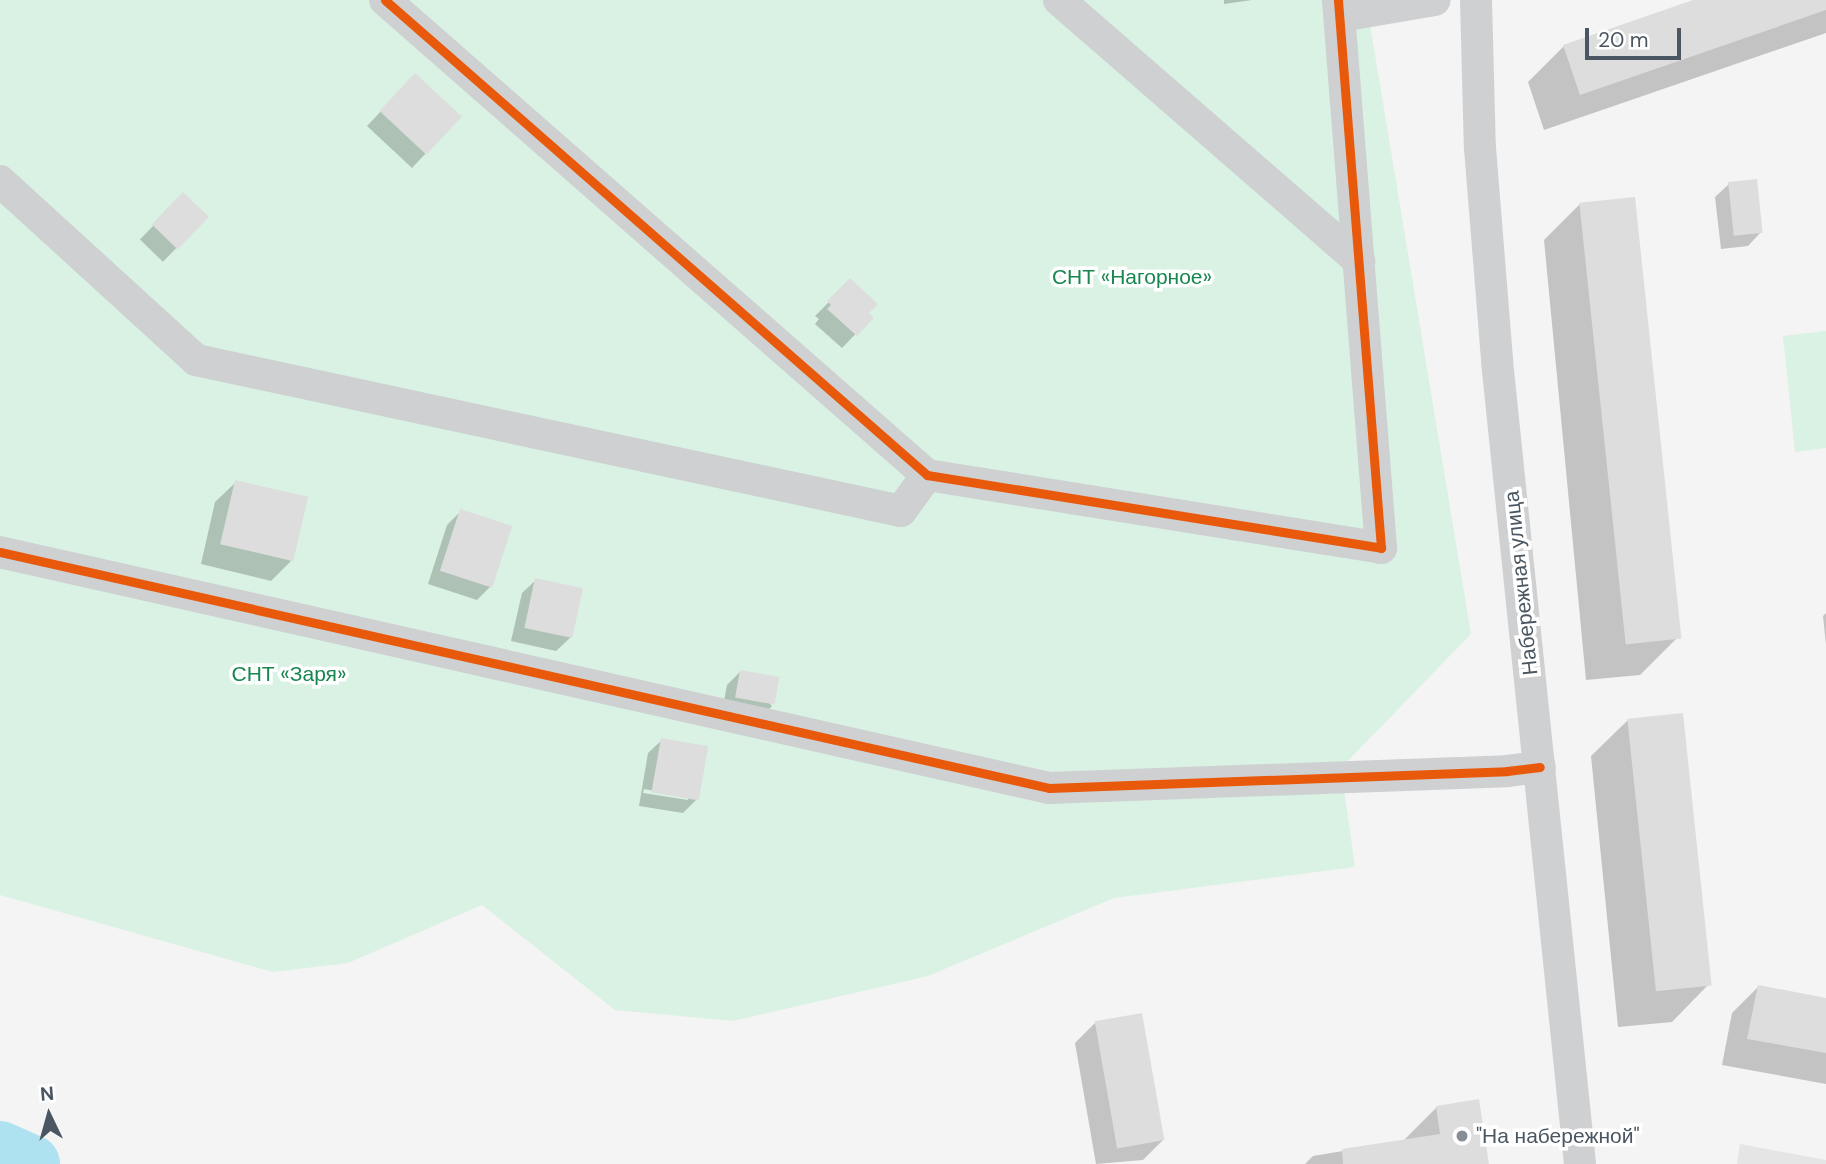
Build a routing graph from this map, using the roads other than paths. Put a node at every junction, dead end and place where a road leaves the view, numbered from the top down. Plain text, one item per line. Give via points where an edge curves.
1 (385, 0) edge
2 (1059, 0) edge
3 (1435, 0) edge
4 (1476, 0) edge
5 (1339, 8) edge
6 (0, 181) edge
7 (1359, 261) junction
8 (927, 475) junction
9 (0, 552) edge
10 (1540, 767) junction
11 (1580, 1164) edge

1 - 8 street
2 - 7 street
3 - 5 street
4 - 10 street, Набережная улица via 1485,225
5 - 7 street
6 - 8 street via 196,360 901,510
7 - 8 street via 1381,548
9 - 10 street via 1049,788
10 - 11 street, Набережная улица

